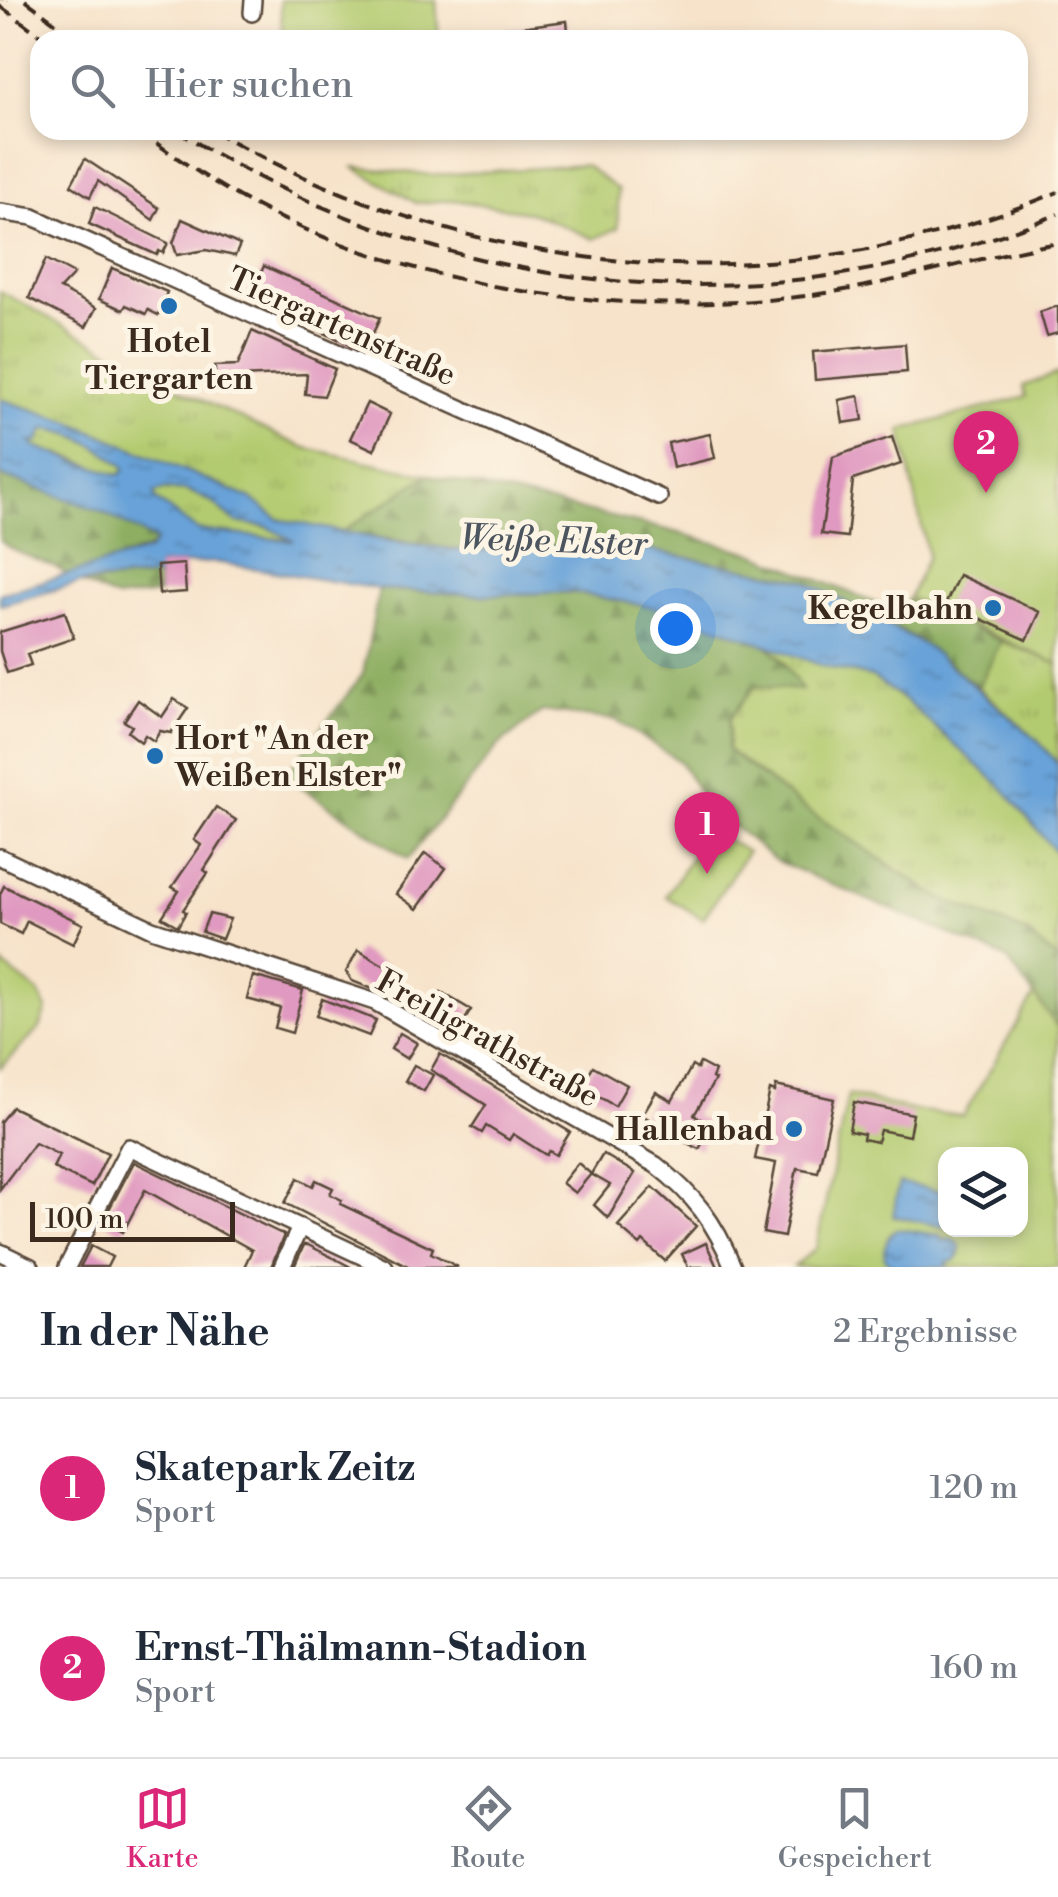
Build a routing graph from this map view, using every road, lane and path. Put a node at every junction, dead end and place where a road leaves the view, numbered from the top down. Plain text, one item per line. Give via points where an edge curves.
1 (0, 212) edge
2 (659, 497) dead end
3 (0, 857) edge
4 (300, 1227) junction
5 (0, 1252) edge
6 (31, 1267) edge
7 (66, 1267) edge
8 (282, 1267) edge
9 (385, 1267) edge
10 (733, 1267) edge

1 - 2 street, Tiergartenstraße via 33,217
3 - 10 street, Freiligrathstraße via 150,928 385,1008 656,1166 708,1216
4 - 7 street via 130,1147
4 - 8 street
4 - 9 street
5 - 6 street

